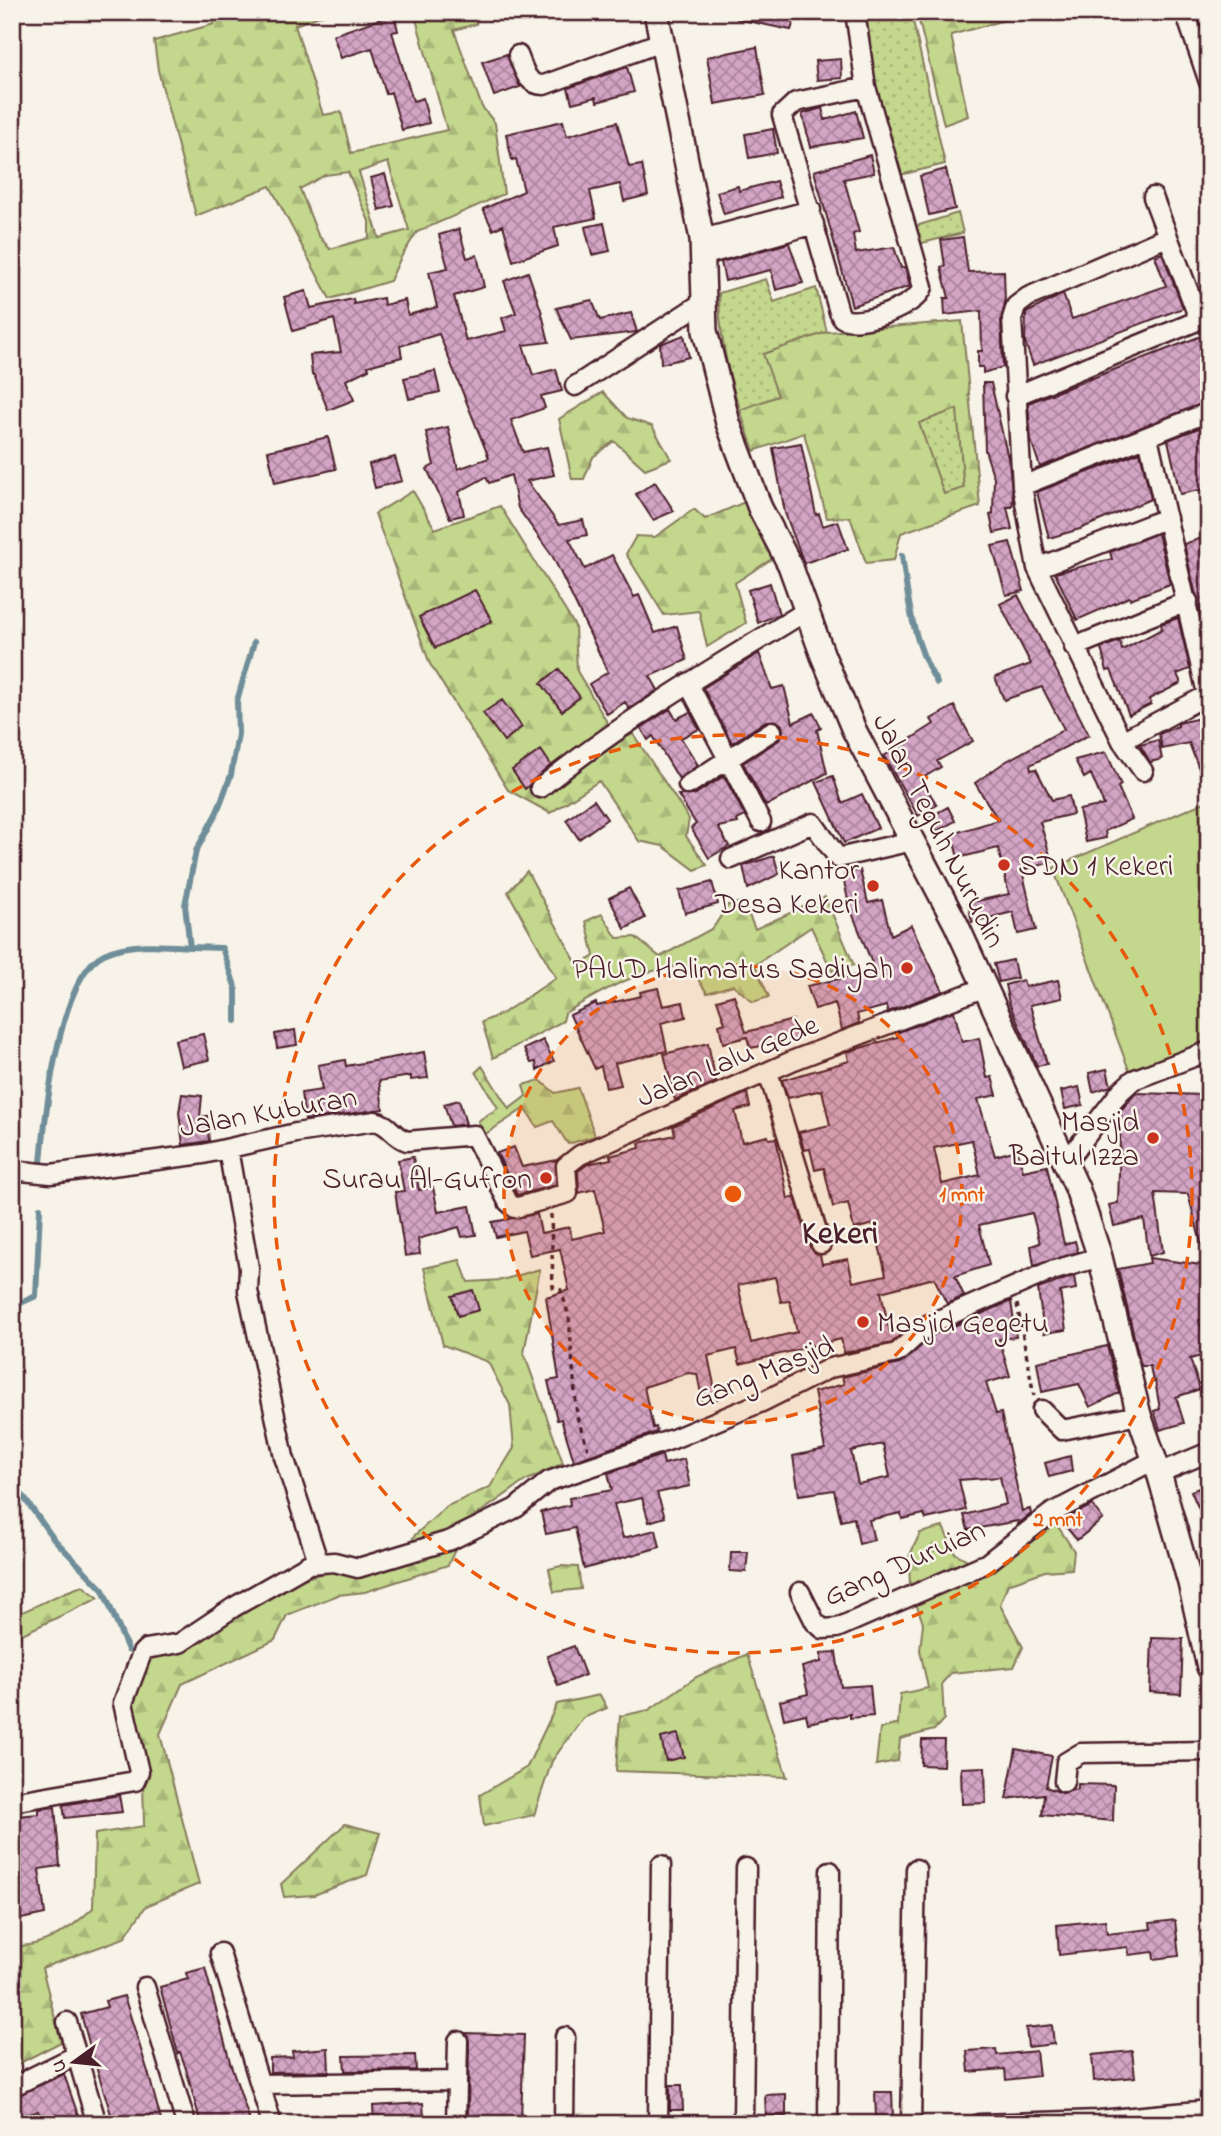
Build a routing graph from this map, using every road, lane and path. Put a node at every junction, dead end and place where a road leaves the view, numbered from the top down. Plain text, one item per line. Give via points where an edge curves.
1 (656, 12) edge
2 (855, 12) edge
3 (1185, 12) edge
4 (661, 42) junction
5 (518, 55) dead end
6 (1209, 82) edge
7 (866, 88) junction
8 (1153, 197) dead end
9 (812, 217) junction
10 (1167, 237) junction
11 (702, 248) junction
12 (703, 302) junction
13 (1204, 317) edge
14 (575, 386) dead end
15 (1015, 396) junction
16 (1209, 412) edge
17 (1148, 437) junction
18 (1022, 486) junction
19 (1167, 518) junction
20 (1037, 568) junction
21 (1188, 601) junction
22 (808, 610) junction
23 (1074, 647) junction
24 (688, 683) junction
25 (1208, 694) edge
26 (772, 731) dead end
27 (1122, 741) junction
28 (727, 759) junction
29 (1143, 771) dead end
30 (688, 785) dead end
31 (540, 788) dead end
32 (761, 821) dead end
33 (912, 841) junction
34 (731, 859) dead end
35 (983, 988) junction
36 (1207, 1055) edge
37 (768, 1072) junction
38 (228, 1149) junction
39 (1066, 1163) junction
40 (12, 1170) edge
41 (550, 1199) junction
42 (821, 1244) dead end
43 (1100, 1257) junction
44 (1013, 1286) junction
45 (1042, 1410) joint
46 (1139, 1415) junction
47 (1209, 1452) edge
48 (596, 1467) junction
49 (1157, 1467) junction
50 (318, 1561) junction
51 (800, 1592) dead end
52 (1209, 1667) edge
53 (1209, 1751) edge
54 (1064, 1782) dead end
55 (12, 1802) edge
56 (662, 1865) dead end
57 (746, 1868) dead end
58 (916, 1869) dead end
59 (830, 1871) dead end
60 (220, 1953) dead end
61 (145, 1987) dead end
62 (67, 2022) dead end
63 (565, 2037) dead end
64 (458, 2041) dead end
65 (76, 2055) junction
66 (457, 2081) junction
67 (260, 2084) junction
68 (12, 2087) edge
69 (1209, 2110) edge
70 (97, 2124) edge
71 (186, 2124) edge
72 (272, 2124) edge
73 (456, 2124) edge
74 (564, 2124) edge
75 (658, 2124) edge
76 (743, 2124) edge
77 (828, 2124) edge
78 (911, 2124) edge
79 (979, 2124) edge

1 - 4 street, Jalan Teguh Nurudin
2 - 7 street
3 - 6 street
4 - 5 street via 544,85 532,83
4 - 11 street, Jalan Teguh Nurudin
7 - 9 street via 796,102 782,115
7 - 9 street via 923,288 921,295 904,307 853,322 842,318
8 - 10 street
9 - 11 street
10 - 13 street
10 - 15 street via 1016,306 1012,319
11 - 12 street, Jalan Teguh Nurudin
12 - 14 street
12 - 22 street, Jalan Teguh Nurudin via 715,380 728,423 760,508
13 - 15 street
15 - 18 street
16 - 17 street
17 - 18 street
17 - 19 street
18 - 20 street
19 - 20 street
19 - 21 street
20 - 23 street
21 - 23 street
21 - 25 street
22 - 24 street
22 - 33 street, Jalan Teguh Nurudin via 854,730
23 - 27 street
24 - 28 street
24 - 31 street
25 - 27 street
26 - 28 street
27 - 29 street
28 - 30 street
28 - 32 street
33 - 34 street via 838,858 813,823
33 - 35 street, Jalan Teguh Nurudin via 956,924
35 - 37 street, Jalan Lalu Gede
35 - 39 street, Jalan Teguh Nurudin
36 - 39 street via 1133,1080
37 - 41 street, Jalan Lalu Gede via 567,1163 569,1191
37 - 42 street
38 - 40 street, Jalan Kuburan via 51,1174
38 - 41 street, Jalan Kuburan via 372,1122 385,1124 407,1141 471,1134 480,1142 512,1207
38 - 50 street via 249,1268 247,1291 278,1435
39 - 43 street, Jalan Teguh Nurudin
41 - 48 path via 553,1287 561,1290 569,1317 577,1418
43 - 44 street, Gang Masjid
43 - 46 street, Jalan Teguh Nurudin
44 - 45 path via 1035,1397
44 - 48 street, Gang Masjid via 924,1326 897,1353 830,1368 762,1402
45 - 46 street via 1062,1430
46 - 49 street, Jalan Teguh Nurudin
47 - 49 street
48 - 50 street, Gang Masjid via 549,1481 489,1523 420,1552 358,1568
49 - 51 street, Gang Duruian via 1051,1514 987,1563 837,1628 822,1629
49 - 52 street, Jalan Teguh Nurudin
50 - 55 street via 294,1571 180,1643 142,1653 123,1703 139,1772 135,1781
53 - 54 street via 1081,1753 1066,1762
56 - 75 street
57 - 76 street
58 - 78 street
59 - 77 street
60 - 67 street
61 - 71 street
62 - 65 street
63 - 74 street
64 - 66 street
65 - 68 street
65 - 70 street
66 - 67 street
66 - 73 street
67 - 72 street
69 - 79 street

